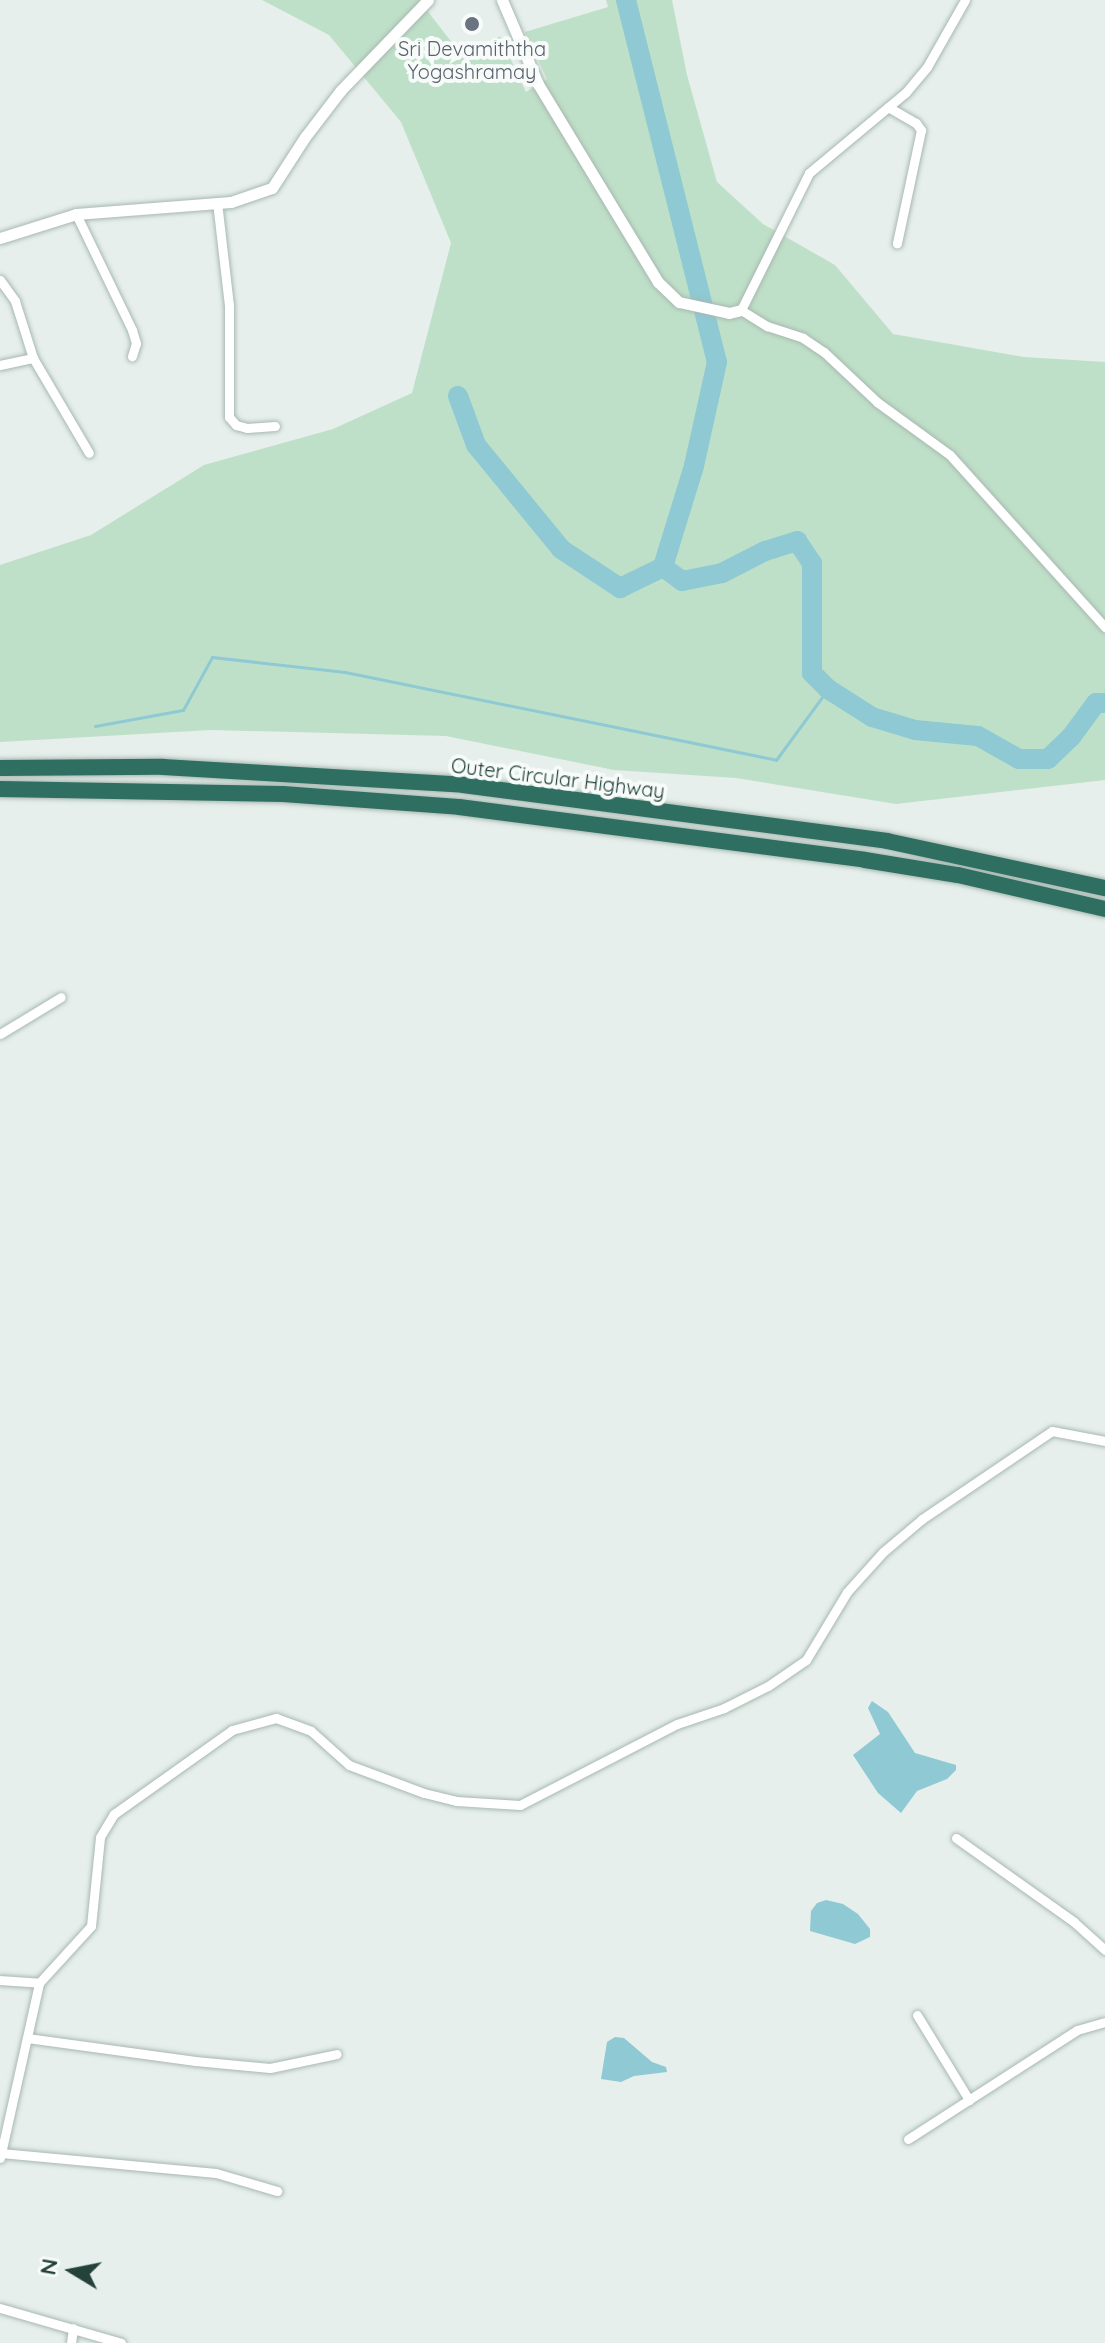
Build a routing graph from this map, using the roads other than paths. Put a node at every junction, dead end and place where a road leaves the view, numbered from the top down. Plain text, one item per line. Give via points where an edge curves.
1 (428, 0) edge
2 (502, 0) edge
3 (965, 0) edge
4 (888, 107) junction
5 (217, 202) junction
6 (76, 214) junction
7 (0, 238) edge
8 (897, 243) dead end
9 (0, 280) edge
10 (735, 312) junction
11 (132, 356) dead end
12 (33, 358) junction
13 (0, 365) edge
14 (275, 426) dead end
15 (89, 453) dead end
16 (1105, 627) edge
17 (0, 768) edge
18 (0, 789) edge
19 (1105, 888) edge
20 (1105, 909) edge
21 (61, 997) dead end
22 (0, 1034) edge
23 (1105, 1441) edge
24 (956, 1838) dead end
25 (1105, 1950) edge
26 (0, 1980) edge
27 (39, 1983) junction
28 (917, 2015) dead end
29 (1105, 2022) edge
30 (27, 2038) junction
31 (337, 2054) dead end
32 (969, 2100) junction
33 (908, 2139) dead end
34 (0, 2155) edge
35 (277, 2191) dead end
36 (0, 2308) edge
37 (73, 2328) junction
38 (71, 2343) edge
39 (121, 2343) edge

1 - 5 street via 341,90 272,188
2 - 10 street via 538,84 658,282 679,302
3 - 4 street via 927,67
4 - 8 street via 921,130
4 - 10 street via 809,173
5 - 6 street
5 - 14 street via 229,305 229,417 247,428
6 - 7 street
6 - 11 street via 132,330
9 - 12 street via 15,301
10 - 16 street via 803,338 950,455
12 - 13 street
12 - 15 street
17 - 19 highway, Outer Circular Highway via 163,767 463,785 887,841
18 - 20 highway, Outer Circular Highway via 283,794 459,807 880,862
21 - 22 street
23 - 27 street via 1052,1431 922,1519 883,1552 847,1592 806,1660 768,1686 677,1724 520,1805 424,1793 349,1765 311,1731 276,1718 232,1730 114,1814 100,1837 91,1926
24 - 25 street
26 - 27 street
27 - 30 street
28 - 32 street
29 - 32 street via 1077,2030
30 - 31 street via 270,2068
30 - 34 street
32 - 33 street
34 - 35 street via 216,2173
36 - 37 street
37 - 38 street
37 - 39 street

